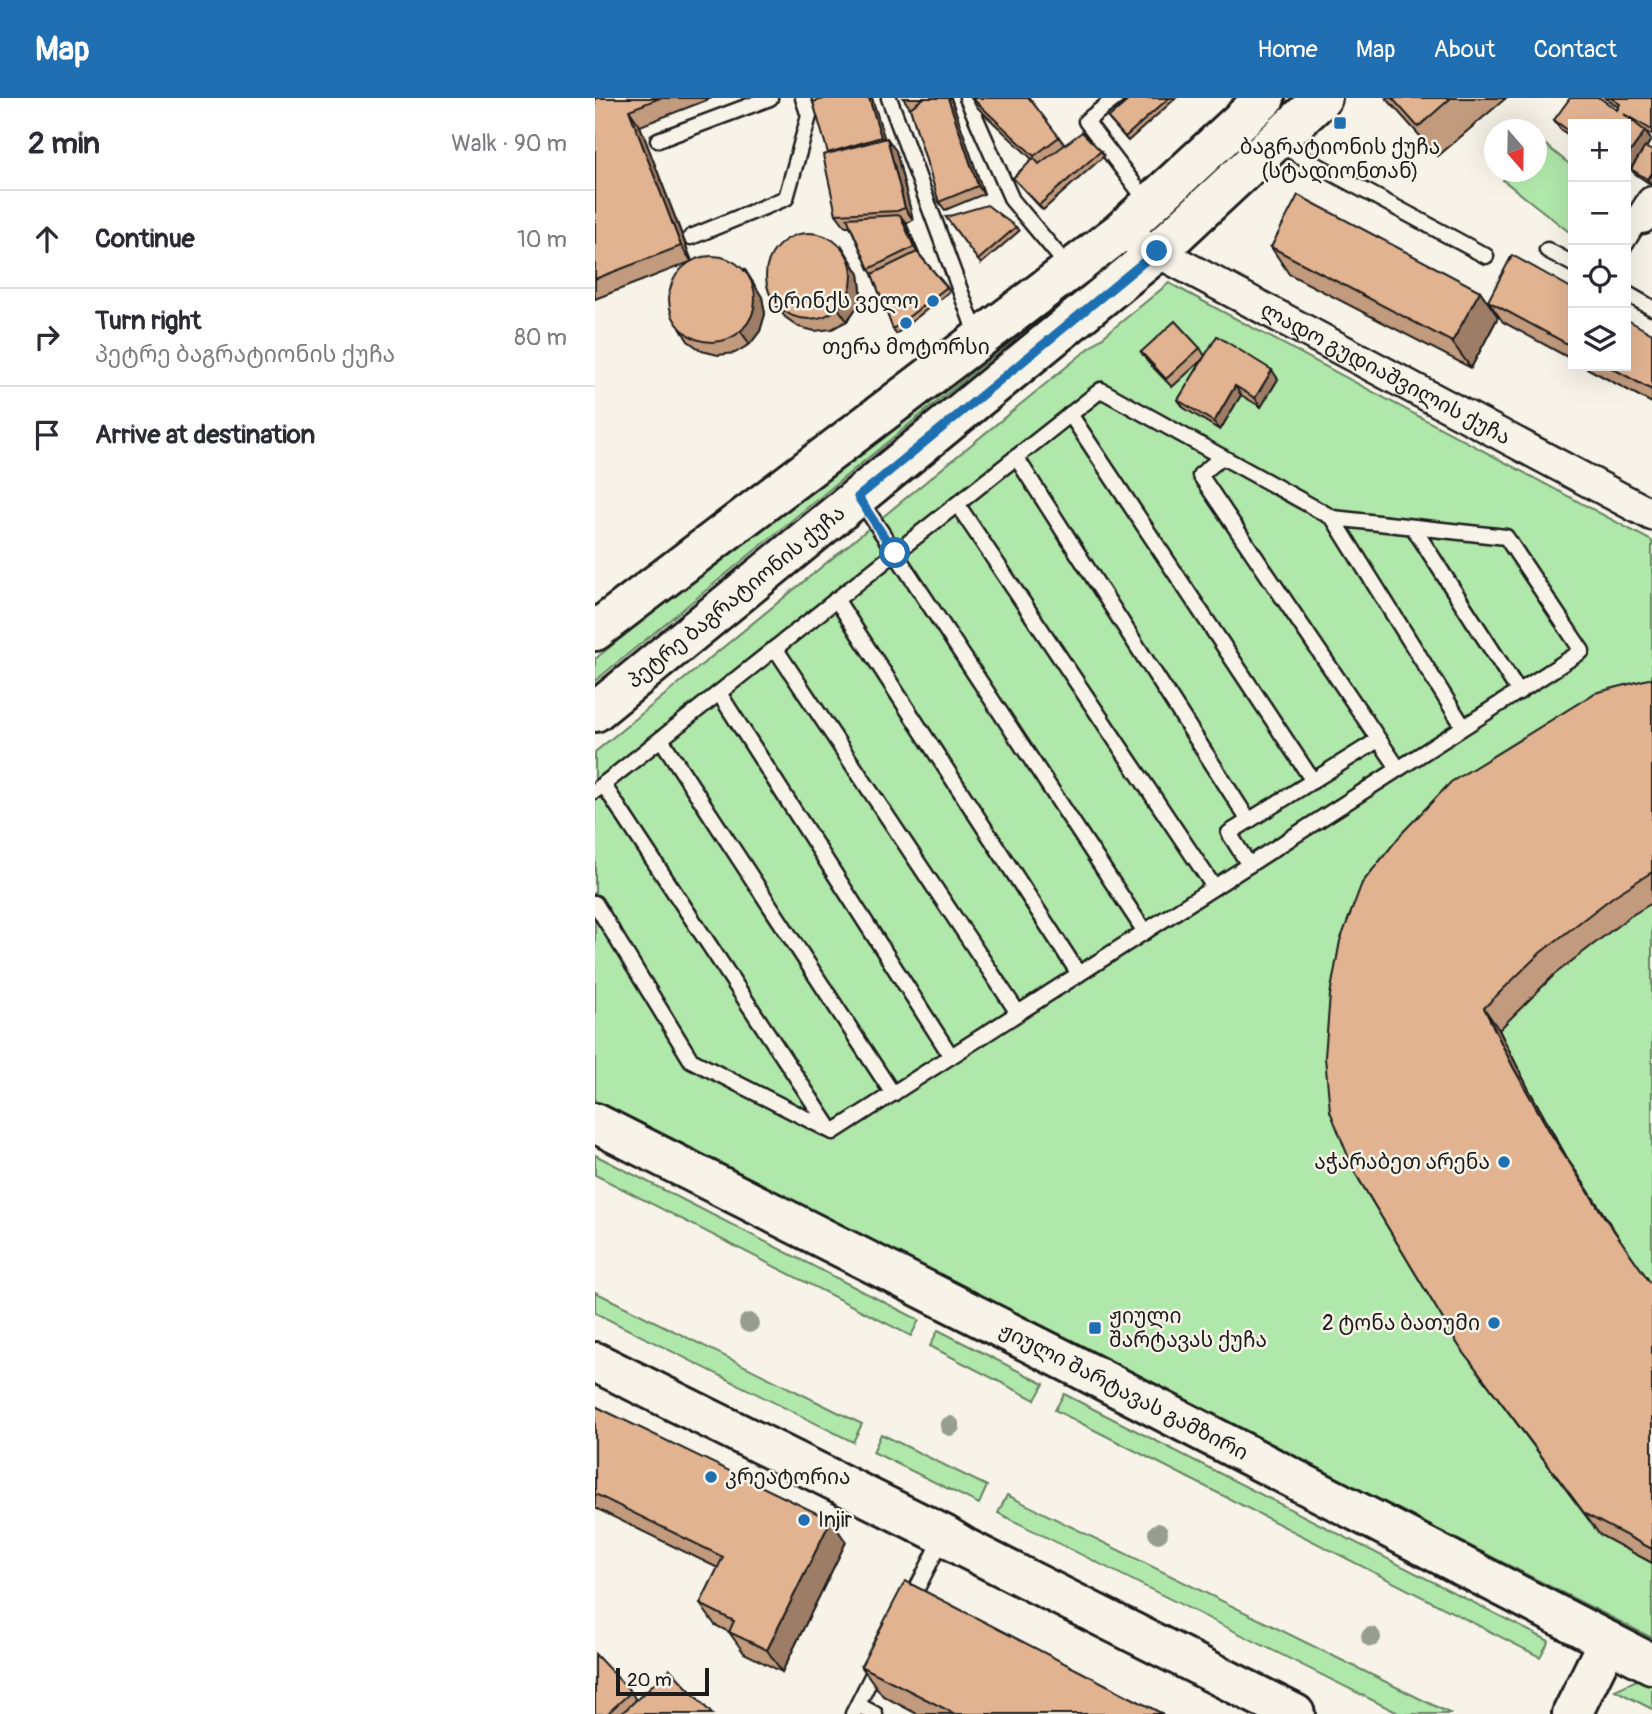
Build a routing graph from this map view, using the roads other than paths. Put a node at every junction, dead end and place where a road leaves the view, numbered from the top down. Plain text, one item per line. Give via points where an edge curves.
1 (770, 98) edge
2 (803, 98) edge
3 (889, 98) edge
4 (967, 98) edge
5 (1116, 98) edge
6 (1265, 98) edge
7 (1322, 98) edge
8 (659, 141) dead end
9 (1273, 142) junction
10 (1150, 205) junction
11 (1647, 210) edge
12 (1120, 232) junction
13 (1631, 236) edge
14 (691, 237) dead end
15 (1547, 250) dead end
16 (1157, 251) junction
17 (1486, 256) dead end
18 (1568, 261) edge
19 (1071, 270) junction
20 (1631, 296) edge
21 (1652, 308) edge
22 (978, 340) junction
23 (1070, 414) junction
24 (1016, 457) junction
25 (1222, 457) junction
26 (858, 497) junction
27 (957, 504) junction
28 (1652, 515) edge
29 (1333, 518) junction
30 (1413, 527) junction
31 (895, 553) junction
32 (836, 599) junction
33 (595, 631) edge
34 (775, 648) junction
35 (1519, 692) junction
36 (719, 693) junction
37 (595, 712) edge
38 (1463, 726) junction
39 (661, 739) junction
40 (1378, 740) junction
41 (1398, 768) junction
42 (1313, 781) junction
43 (599, 787) edge
44 (1249, 821) junction
45 (1249, 865) junction
46 (1214, 887) junction
47 (595, 903) edge
48 (1145, 932) junction
49 (1079, 974) junction
50 (1018, 1013) junction
51 (951, 1056) junction
52 (893, 1094) junction
53 (595, 1122) edge
54 (833, 1132) junction
55 (595, 1362) edge
56 (944, 1535) junction
57 (902, 1618) edge
58 (1608, 1642) junction
59 (883, 1655) edge
60 (1652, 1664) edge
61 (855, 1709) edge
62 (875, 1714) edge
63 (1295, 1714) edge
64 (1572, 1714) edge

1 - 8 lane
2 - 14 lane via 809,116 786,198
3 - 22 lane
4 - 19 lane via 1012,200
5 - 10 lane via 1086,121
6 - 10 main road
7 - 9 main road, პეტრე ბაგრატიონის ქუჩა
9 - 16 main road, პეტრე ბაგრატიონის ქუჩა
9 - 17 lane
10 - 12 main road
11 - 13 lane
12 - 16 street, ლადო გუდიაშვილის ქუჩა
12 - 19 main road
15 - 18 lane
16 - 26 main road, პეტრე ბაგრატიონის ქუჩა
16 - 28 street, ლადო გუდიაშვილის ქუჩა
19 - 22 main road
20 - 21 lane
22 - 33 main road
23 - 24 lane
23 - 25 lane via 1101,390
23 - 42 lane
24 - 27 lane
24 - 44 lane
25 - 29 lane
25 - 40 lane via 1200,475
26 - 31 lane
26 - 37 main road, პეტრე ბაგრატიონის ქუჩა
27 - 31 lane
27 - 46 lane
29 - 30 lane
29 - 38 lane
30 - 35 lane
30 - 35 lane via 1506,537 1582,651
31 - 32 lane
31 - 48 lane
32 - 34 lane
32 - 49 lane
34 - 36 lane
34 - 50 lane
35 - 38 lane
36 - 39 lane
36 - 51 lane
38 - 41 lane
39 - 43 lane
39 - 52 lane
40 - 41 lane
40 - 42 lane
41 - 45 lane
42 - 44 lane
43 - 54 lane
44 - 45 lane via 1229,833
45 - 46 lane
46 - 48 lane
47 - 54 lane via 691,1060
48 - 49 lane
49 - 50 lane
50 - 51 lane
51 - 52 lane
52 - 54 lane
53 - 58 main road, ჟიული შარტავას გამზირი
55 - 56 main road
56 - 57 lane
56 - 63 main road
58 - 60 main road, ჟიული შარტავას გამზირი
58 - 64 main road
59 - 61 lane
61 - 62 lane

